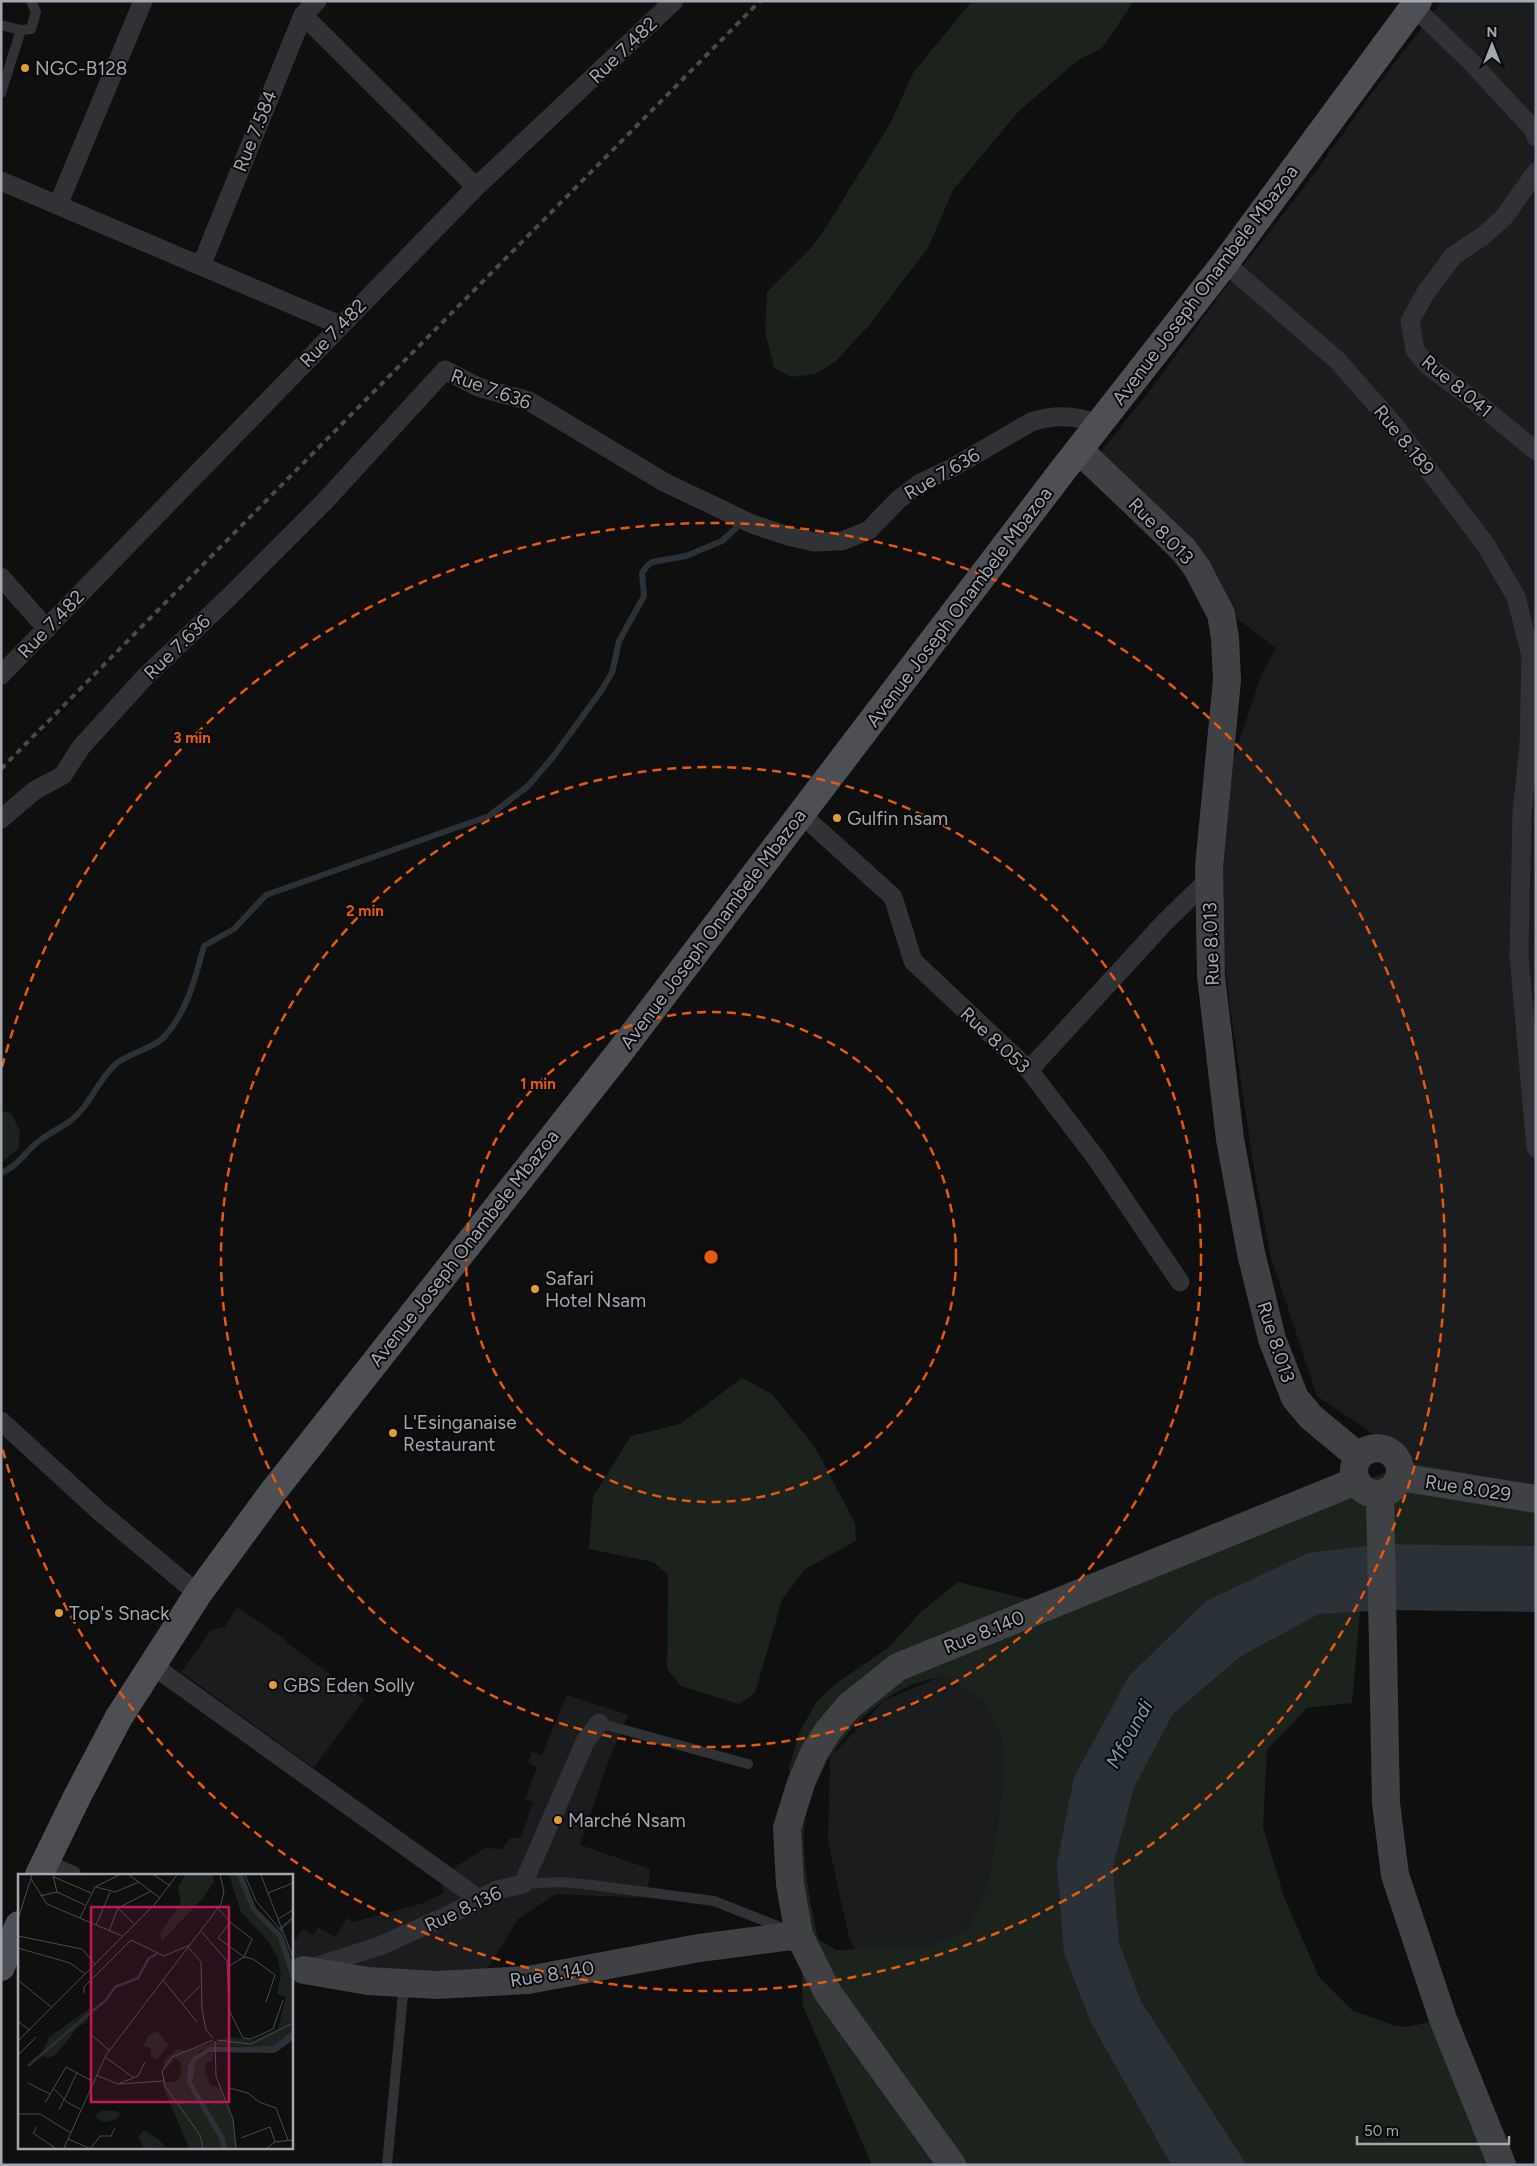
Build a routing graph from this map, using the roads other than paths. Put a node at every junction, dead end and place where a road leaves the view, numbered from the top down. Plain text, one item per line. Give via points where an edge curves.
1 (31, 1) edge
2 (143, 1) edge
3 (317, 1) edge
4 (674, 1) edge
5 (1416, 4) edge
6 (303, 15) junction
7 (1, 25) edge
8 (21, 30) junction
9 (1, 93) edge
10 (1536, 137) edge
11 (1536, 172) edge
12 (1, 181) edge
13 (476, 187) junction
14 (58, 205) junction
15 (1225, 263) junction
16 (201, 266) junction
17 (340, 325) junction
18 (1099, 424) junction
19 (1078, 450) junction
20 (1536, 451) edge
21 (1, 577) edge
22 (47, 629) junction
23 (1533, 655) edge
24 (1, 675) edge
25 (801, 814) junction
26 (1, 819) edge
27 (1209, 879) junction
28 (1029, 1070) junction
29 (1536, 1148) edge
30 (1180, 1282) dead end
31 (1, 1421) edge
32 (1357, 1469) junction
33 (1390, 1486) junction
34 (1536, 1499) edge
35 (198, 1594) junction
36 (152, 1665) junction
37 (599, 1724) joint
38 (748, 1764) dead end
39 (42, 1869) edge
40 (67, 1874) edge
41 (523, 1884) junction
42 (479, 1899) junction
43 (12, 1929) edge
44 (799, 1935) junction
45 (1, 1967) edge
46 (298, 1968) edge
47 (404, 1983) junction
48 (387, 2165) edge
49 (952, 2165) edge
50 (1502, 2165) edge

1 - 8 lane via 36,12 31,29
2 - 14 street
3 - 6 street, Rue 7.584
4 - 13 street, Rue 7.482
5 - 10 street via 1534,130
5 - 15 main road, Avenue Joseph Onambele Mbazoa
6 - 13 street
6 - 16 street, Rue 7.584
7 - 8 lane
8 - 9 lane
11 - 20 street, Rue 8.041 via 1504,217 1453,256 1424,294 1410,321 1415,350 1428,366
12 - 14 street
13 - 17 street, Rue 7.482
14 - 16 street
15 - 18 main road, Avenue Joseph Onambele Mbazoa
15 - 23 street, Rue 8.189 via 1337,360 1395,426 1486,545 1516,597
16 - 17 street
17 - 22 street, Rue 7.482
18 - 19 main road, Avenue Joseph Onambele Mbazoa
18 - 26 street, Rue 7.636 via 1083,417 1059,416 1031,422 920,483 869,530 842,541 814,542 752,524 664,482 529,401 478,387 445,370 325,501 145,677 81,747 63,775 34,791
19 - 25 main road, Avenue Joseph Onambele Mbazoa
19 - 27 main road, Rue 8.013 via 1184,550 1198,568 1221,614 1227,680
21 - 22 street
22 - 24 street, Rue 7.482
23 - 29 street, Rue 8.189 via 1522,813 1519,956
25 - 28 street, Rue 8.053 via 893,897 913,962
25 - 35 main road, Avenue Joseph Onambele Mbazoa via 619,1053 272,1493
27 - 28 street via 1164,923
27 - 32 main road, Rue 8.013 via 1211,976 1220,1063 1230,1140 1263,1309 1295,1398
28 - 30 street, Rue 8.053 via 1096,1158
31 - 35 street via 98,1510
32 - 33 main road via 1366,1493
32 - 33 main road via 1366,1450 1387,1450 1400,1466
32 - 44 main road, Rue 8.140 via 898,1667 849,1706 814,1753 787,1828 790,1884
33 - 34 main road, Rue 8.029
33 - 50 main road via 1382,1544 1386,1803 1395,1875 1443,2019
35 - 36 main road, Avenue Joseph Onambele Mbazoa
36 - 39 main road, Avenue Joseph Onambele Mbazoa via 119,1717
36 - 42 street
37 - 38 lane
37 - 41 street, Rue 8.136 via 585,1742
39 - 40 street
41 - 42 street, Rue 8.136 via 497,1890
41 - 44 lane via 592,1884 714,1901
42 - 46 street, Rue 8.136 via 382,1946
43 - 45 main road
44 - 47 main road, Rue 8.140 via 699,1948 528,1980 437,1985
44 - 49 main road, Rue 8.140 via 828,1993
46 - 47 main road, Rue 8.140 via 368,1981
47 - 48 lane

